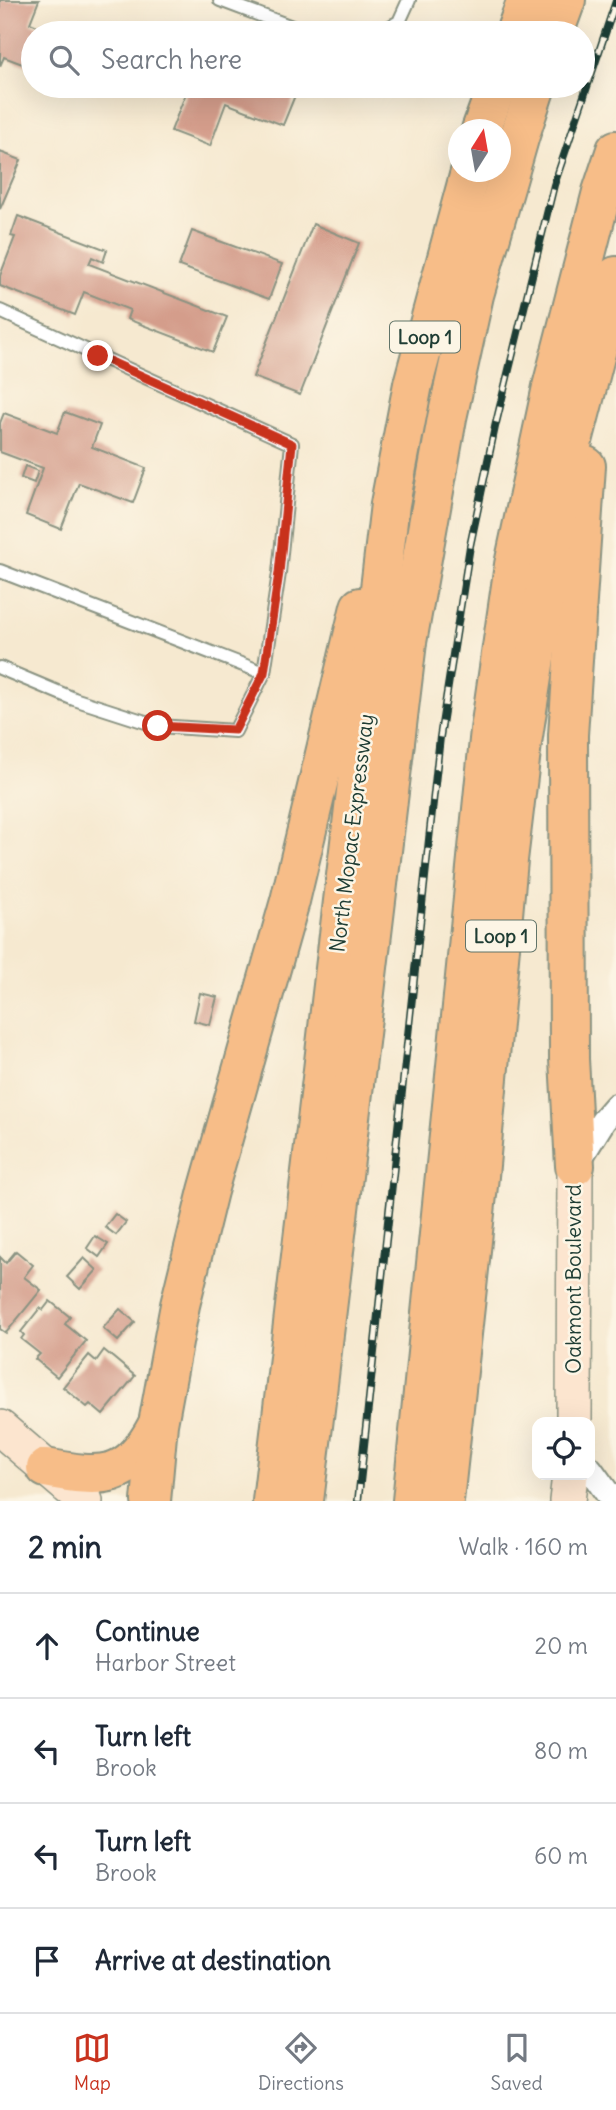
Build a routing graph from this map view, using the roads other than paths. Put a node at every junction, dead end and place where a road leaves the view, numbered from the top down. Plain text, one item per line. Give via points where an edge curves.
1 (220, 0) edge
2 (409, 0) edge
3 (527, 0) edge
4 (566, 0) edge
5 (276, 21) edge
6 (400, 21) edge
7 (519, 21) edge
8 (558, 21) edge
9 (492, 98) edge
10 (532, 98) edge
11 (485, 119) edge
12 (616, 150) edge
13 (467, 182) edge
14 (616, 276) edge
15 (0, 311) edge
16 (589, 377) junction
17 (390, 504) junction
18 (0, 570) edge
19 (0, 668) edge
20 (264, 673) junction
21 (616, 1106) edge
22 (575, 1166) junction
23 (574, 1417) edge
24 (158, 1424) junction
25 (0, 1428) edge
26 (46, 1468) junction
27 (595, 1476) edge
28 (569, 1480) edge
29 (289, 1491) edge
30 (428, 1500) edge
31 (85, 1501) edge
32 (150, 1501) edge
33 (567, 1501) edge
34 (613, 1501) edge

1 - 5 lane
2 - 6 lane
3 - 7 highway
4 - 8 highway
9 - 11 highway
10 - 29 highway via 474,295 407,642
12 - 30 highway via 552,387 512,578 490,730
13 - 17 highway, North Mopac Expressway / Loop 1 via 413,384
14 - 16 highway, Loop 1
15 - 20 lane via 292,444
16 - 22 highway via 568,735 569,1059
16 - 30 highway, Loop 1 via 561,487 521,756 479,1176
17 - 24 highway via 350,642 290,901 208,1191
17 - 29 highway, North Mopac Expressway / Loop 1
18 - 20 lane
19 - 20 lane via 74,699 158,726 235,730
21 - 22 street, Oakmont Boulevard
22 - 23 street, Oakmont Boulevard
24 - 26 highway via 145,1449 125,1467 102,1474
24 - 32 highway
25 - 26 street
26 - 31 street
27 - 34 street
28 - 33 street

